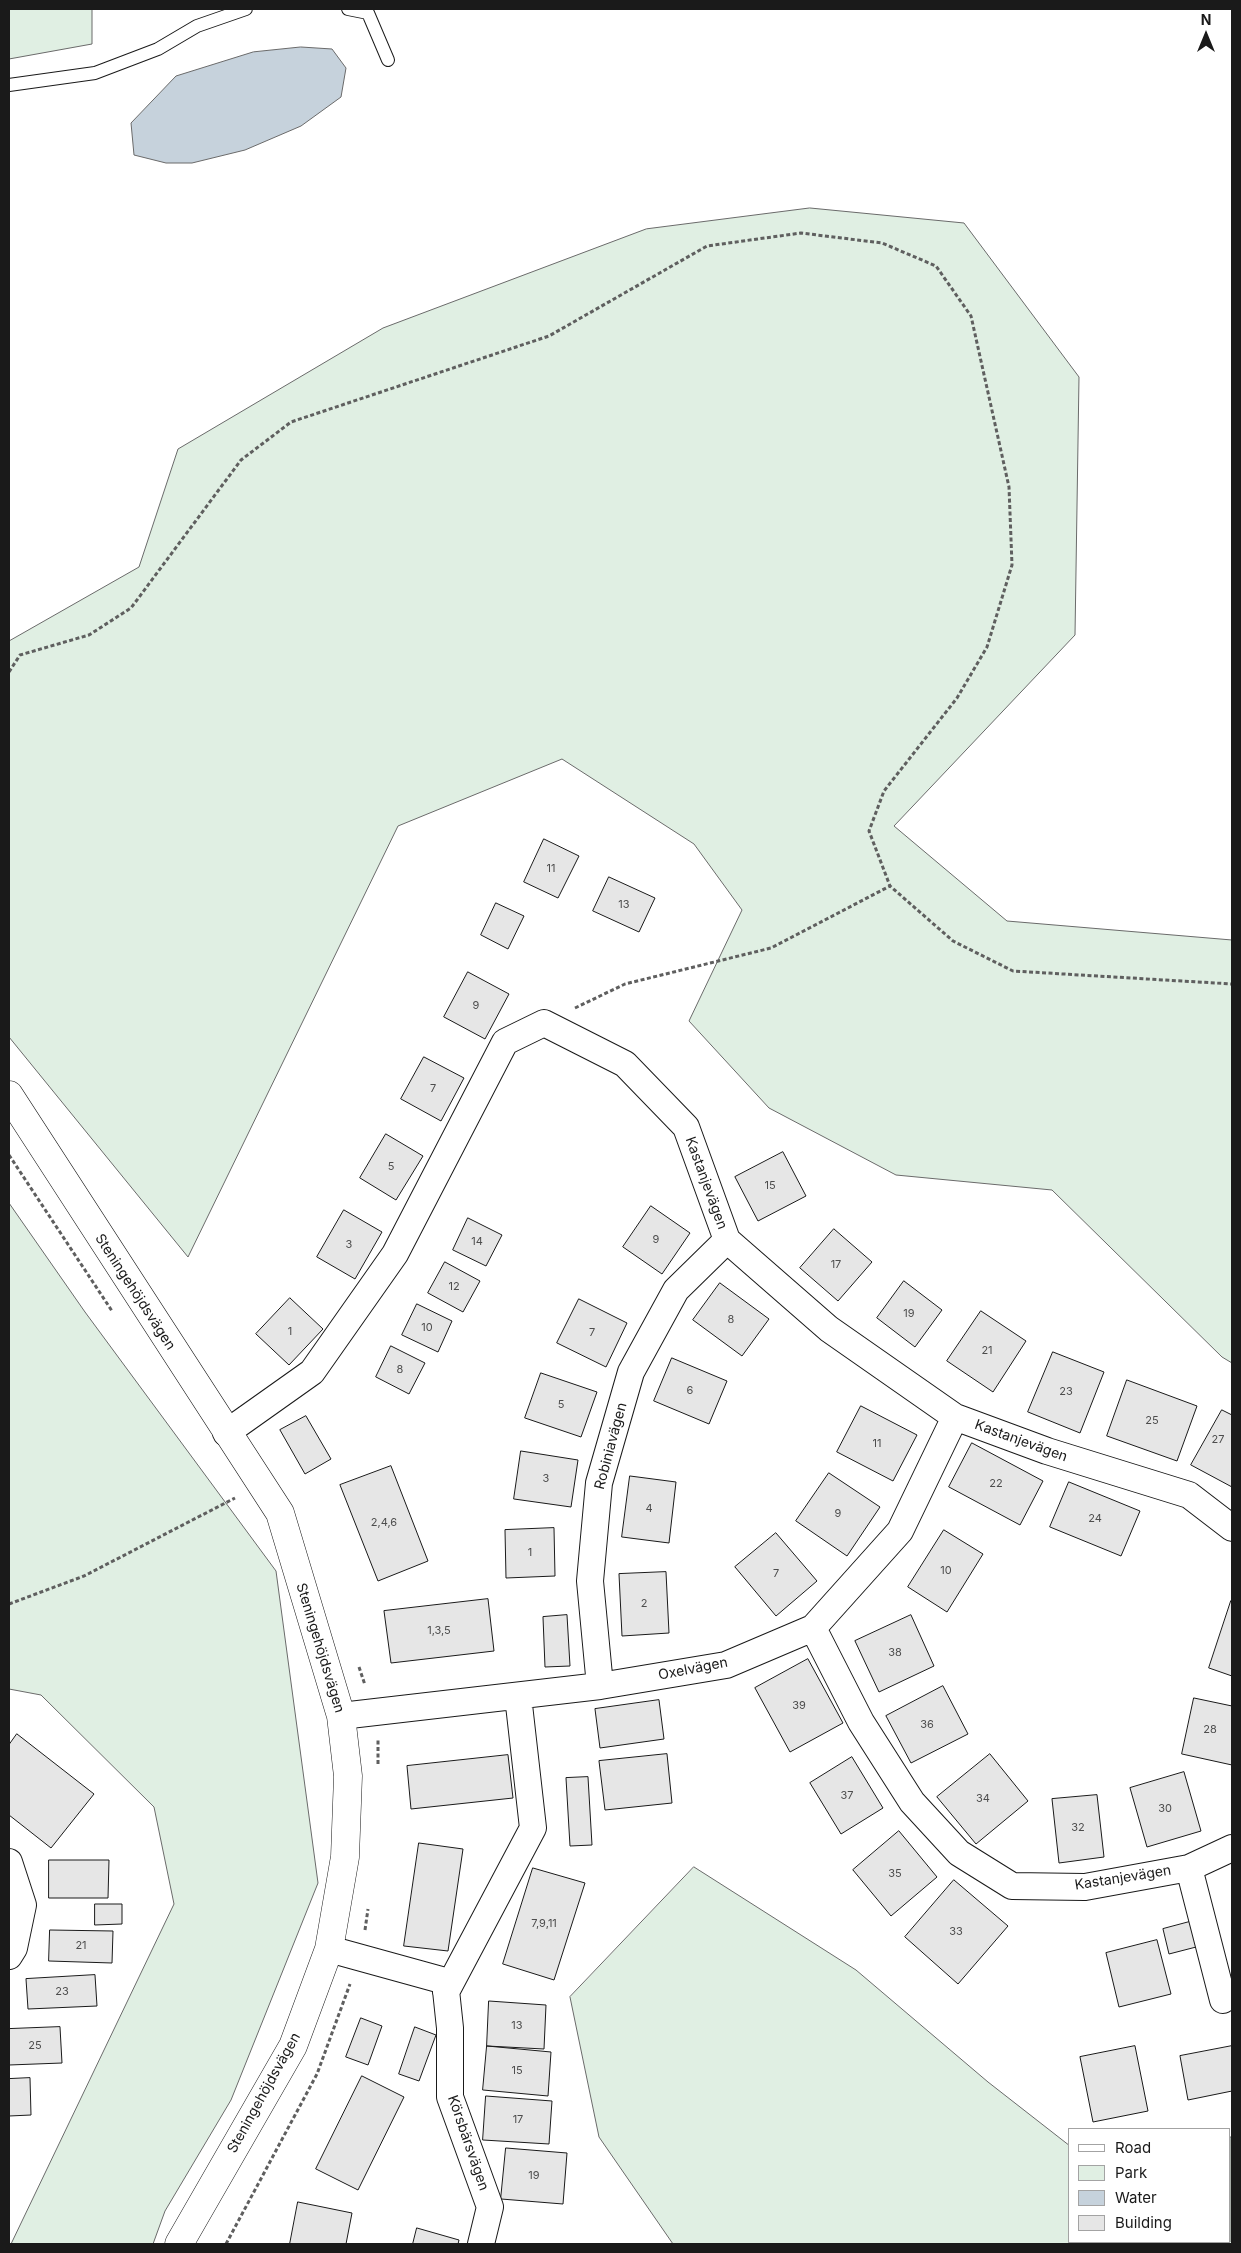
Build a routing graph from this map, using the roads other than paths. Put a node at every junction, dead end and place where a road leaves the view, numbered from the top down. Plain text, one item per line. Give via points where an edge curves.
1 (246, 9) edge
2 (348, 9) edge
3 (370, 11) edge
4 (388, 60) dead end
5 (9, 85) edge
6 (9, 1095) edge
7 (727, 1240) junction
8 (955, 1417) junction
9 (226, 1433) junction
10 (1232, 1528) edge
11 (813, 1628) junction
12 (600, 1686) junction
13 (518, 1696) junction
14 (341, 1716) junction
15 (1232, 1848) edge
16 (9, 1862) edge
17 (1189, 1868) junction
18 (329, 1948) junction
19 (9, 1956) edge
20 (446, 1992) junction
21 (1223, 2000) dead end
22 (184, 2242) edge
23 (482, 2244) edge

1 - 5 lane via 197,26 158,49 95,73
2 - 3 lane
3 - 4 lane
6 - 9 street, Steningehöjdsvägen
7 - 8 street, Kastanjevägen via 829,1329
7 - 9 street, Kastanjevägen via 686,1127 625,1064 544,1023 505,1042 395,1254 312,1372
7 - 12 street, Robiniavägen via 676,1290 631,1372 609,1446 599,1483 590,1581
8 - 10 street, Kastanjevägen via 1047,1452 1189,1495
8 - 11 street, Oxelvägen via 900,1531
9 - 14 street, Steningehöjdsvägen via 280,1513
11 - 12 street, Oxelvägen via 726,1665
11 - 17 street, Kastanjevägen via 861,1722 912,1802 959,1853 1012,1886 1085,1887
12 - 13 street, Oxelvägen
13 - 14 street, Oxelvägen
13 - 20 street via 533,1828
14 - 18 street, Steningehöjdsvägen via 348,1776 345,1857
15 - 17 street, Kastanjevägen
16 - 19 street via 23,1905 14,1948
17 - 21 street
18 - 20 street via 444,1981
18 - 22 street, Steningehöjdsvägen via 293,2046
20 - 23 street, Körsbärsvägen via 450,2028 450,2097 490,2207

